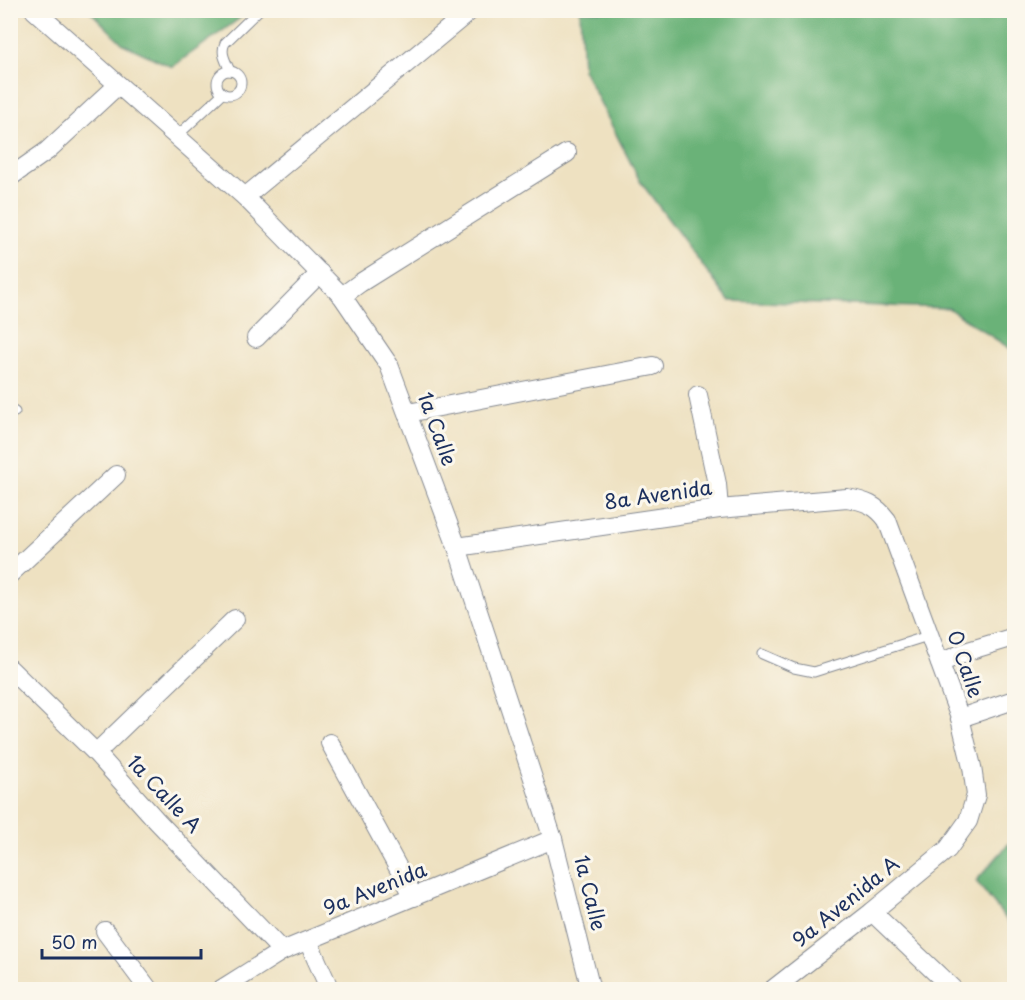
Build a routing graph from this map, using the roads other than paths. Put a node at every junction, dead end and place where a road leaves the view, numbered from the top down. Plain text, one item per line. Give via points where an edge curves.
1 (34, 10) edge
2 (259, 10) edge
3 (471, 10) edge
4 (230, 71) junction
5 (118, 85) junction
6 (223, 93) junction
7 (177, 136) junction
8 (567, 153) dead end
9 (10, 177) edge
10 (245, 197) junction
11 (320, 273) junction
12 (342, 296) junction
13 (256, 338) dead end
14 (653, 366) dead end
15 (698, 395) dead end
16 (408, 414) junction
17 (116, 475) dead end
18 (866, 501) joint
19 (719, 509) junction
20 (457, 547) junction
21 (10, 574) edge
22 (235, 620) dead end
23 (931, 634) junction
24 (1014, 637) edge
25 (762, 654) dead end
26 (939, 663) junction
27 (10, 669) edge
28 (1014, 700) edge
29 (960, 718) junction
30 (330, 743) dead end
31 (96, 753) junction
32 (553, 839) junction
33 (948, 849) joint
34 (414, 897) junction
35 (872, 912) junction
36 (105, 931) dead end
37 (308, 941) junction
38 (282, 951) junction
39 (149, 990) edge
40 (220, 990) edge
41 (330, 990) edge
42 (591, 990) edge
43 (772, 990) edge
44 (954, 990) edge

1 - 5 street, 1a Calle
2 - 4 lane via 225,43 222,54
3 - 10 street
4 - 6 lane via 219,76 217,82
4 - 6 lane via 240,77 242,84 235,94
5 - 7 street, 1a Calle
5 - 9 street via 46,151
6 - 7 lane
7 - 10 street, 1a Calle
8 - 12 street
10 - 11 street, 1a Calle
11 - 12 street, 1a Calle
11 - 13 street
12 - 16 street, 1a Calle via 389,365
14 - 16 street
15 - 19 street
16 - 20 street, 1a Calle
17 - 21 street
18 - 19 street, 8a Avenida via 846,498
18 - 23 street, 0 Calle via 887,520
19 - 20 street, 8a Avenida
20 - 32 street, 1a Calle
22 - 31 street
23 - 25 lane via 814,672
23 - 26 street, 0 Calle
24 - 26 street
26 - 29 street, 0 Calle
27 - 31 street, 1a Calle A
28 - 29 street
29 - 33 street, 0 Calle via 976,795 968,821
30 - 34 street
31 - 38 street, 1a Calle A
32 - 34 street, 9a Avenida
32 - 42 street, 1a Calle
33 - 35 street, 9a Avenida A
34 - 37 street, 9a Avenida
35 - 43 street, 9a Avenida A
35 - 44 street
36 - 39 street
37 - 38 street, 9a Avenida
37 - 41 street
38 - 40 street, 9a Avenida

